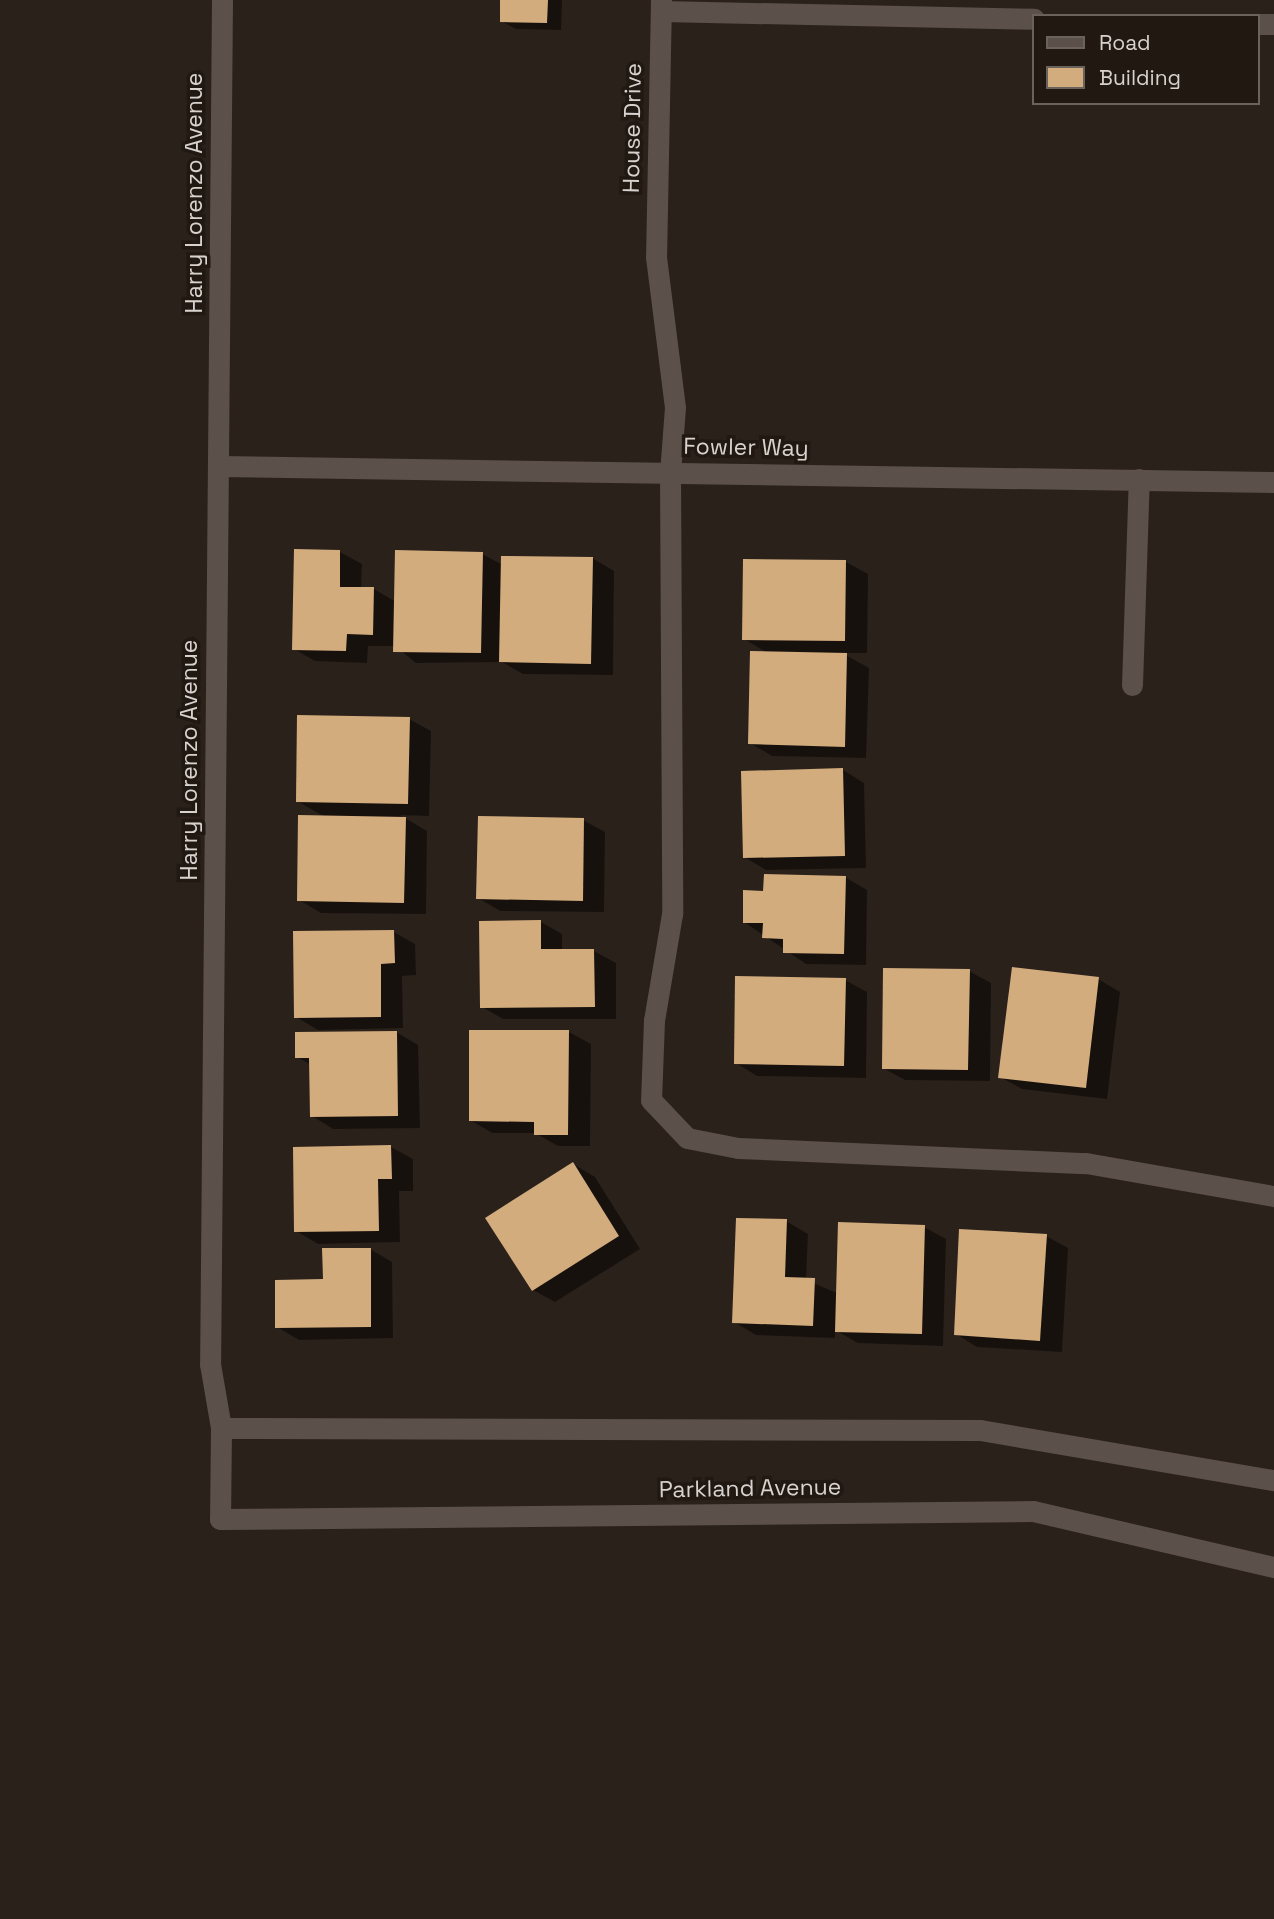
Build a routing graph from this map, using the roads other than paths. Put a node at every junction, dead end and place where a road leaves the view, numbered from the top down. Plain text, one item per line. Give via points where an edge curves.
1 (222, 0) edge
2 (661, 5) edge
3 (1032, 19) edge
4 (218, 466) junction
5 (670, 473) junction
6 (1139, 479) junction
7 (1274, 482) edge
8 (1132, 685) dead end
9 (1274, 1196) edge
10 (221, 1428) junction
11 (1274, 1480) edge
12 (220, 1518) joint
13 (1274, 1567) edge

1 - 4 street, Harry Lorenzo Avenue
2 - 3 street
2 - 5 street, House Drive via 656,257 675,407
4 - 5 street, Fowler Way
4 - 10 street, Harry Lorenzo Avenue via 210,1364
5 - 6 street, Fowler Way
5 - 9 street, House Drive via 671,914 654,1020 651,1100 687,1138 737,1149 1086,1164
6 - 7 street, Fowler Way
6 - 8 street
10 - 11 street via 980,1430
10 - 12 street, Harry Lorenzo Avenue
12 - 13 street, Parkland Avenue via 1033,1511

